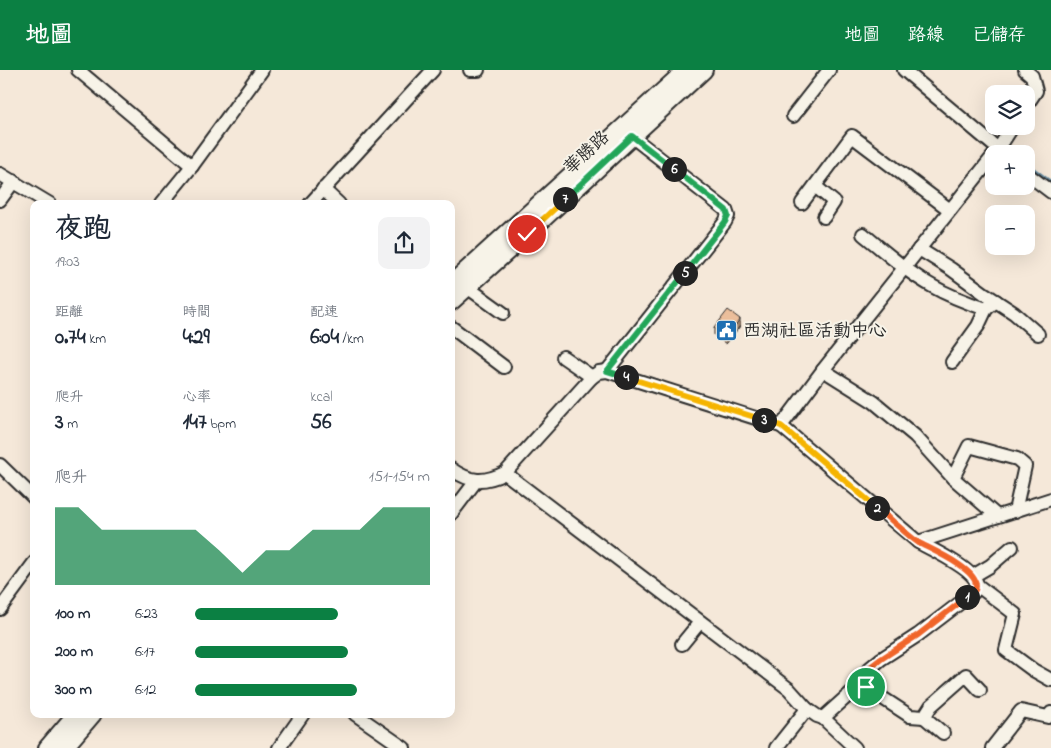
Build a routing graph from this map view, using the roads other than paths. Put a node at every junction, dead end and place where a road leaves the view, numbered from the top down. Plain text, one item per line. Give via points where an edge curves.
1 (78, 70) edge
2 (262, 70) edge
3 (433, 70) edge
4 (470, 70) edge
5 (478, 70) edge
6 (828, 70) edge
7 (904, 70) edge
8 (691, 72) edge
9 (1031, 72) edge
10 (1034, 85) edge
11 (793, 116) dead end
12 (627, 132) junction
13 (989, 145) edge
14 (192, 166) junction
15 (985, 168) edge
16 (0, 174) edge
17 (1035, 180) edge
18 (14, 181) junction
19 (815, 186) junction
20 (323, 189) junction
21 (1051, 192) edge
22 (0, 200) edge
23 (44, 200) edge
24 (164, 200) edge
25 (313, 200) edge
26 (335, 200) edge
27 (802, 203) dead end
28 (950, 210) junction
29 (824, 217) dead end
30 (863, 234) dead end
31 (919, 248) junction
32 (905, 267) junction
33 (459, 286) edge
34 (991, 305) junction
35 (503, 313) dead end
36 (455, 330) edge
37 (1038, 334) dead end
38 (563, 357) dead end
39 (952, 362) dead end
40 (504, 368) dead end
41 (823, 370) junction
42 (607, 371) junction
43 (592, 376) junction
44 (781, 426) junction
45 (0, 466) edge
46 (455, 472) edge
47 (505, 473) junction
48 (953, 478) junction
49 (476, 481) junction
50 (30, 494) edge
51 (1051, 499) edge
52 (455, 509) edge
53 (1015, 511) junction
54 (997, 516) junction
55 (918, 542) junction
56 (1012, 547) dead end
57 (30, 568) edge
58 (975, 580) junction
59 (0, 609) edge
60 (700, 622) junction
61 (682, 644) dead end
62 (1051, 680) edge
63 (861, 684) junction
64 (980, 690) dead end
65 (807, 708) junction
66 (1051, 713) edge
67 (924, 717) junction
68 (73, 718) edge
69 (90, 718) edge
70 (300, 718) edge
71 (361, 718) edge
72 (823, 718) junction
73 (943, 733) dead end
74 (47, 748) edge
75 (64, 748) edge
76 (279, 748) edge
77 (404, 748) edge
78 (776, 748) edge
79 (856, 748) edge
80 (992, 748) edge

1 - 14 street
2 - 14 street
3 - 20 street
4 - 5 street
6 - 11 street
7 - 13 street
8 - 12 main road, 華勝路
9 - 10 street
12 - 33 main road, 華勝路 via 527,234
12 - 42 street via 726,210 728,216
14 - 24 street
15 - 28 street
16 - 18 street
17 - 21 street
18 - 22 street
18 - 23 street
19 - 27 street
19 - 28 street via 852,136
19 - 29 street via 834,202
20 - 25 street
20 - 26 street
28 - 31 street
30 - 32 street
31 - 32 street
31 - 34 street via 951,269
32 - 34 street via 932,286 965,302
32 - 41 street
33 - 35 street
34 - 37 street via 1014,312
34 - 39 street
36 - 40 street
38 - 43 street
41 - 44 street
41 - 48 street via 874,402 915,436
42 - 43 street
42 - 44 street
43 - 47 street
44 - 55 street
45 - 50 street
46 - 49 street
47 - 49 street
47 - 60 street
48 - 53 street via 969,446 1017,458 1025,466
48 - 54 street
49 - 52 street
51 - 53 street
53 - 54 street
54 - 55 street
55 - 58 street via 951,559
56 - 58 street
57 - 59 street
58 - 62 street via 1016,614 1006,650
58 - 63 street via 973,592 868,669
60 - 61 street
60 - 65 street via 789,689
63 - 67 street via 910,716
63 - 72 street
64 - 67 street via 966,675 931,706
65 - 72 street
65 - 78 street
66 - 80 street via 1048,717 1021,711
67 - 73 street
68 - 74 main road
69 - 75 main road
70 - 76 street
71 - 77 street
72 - 79 street

